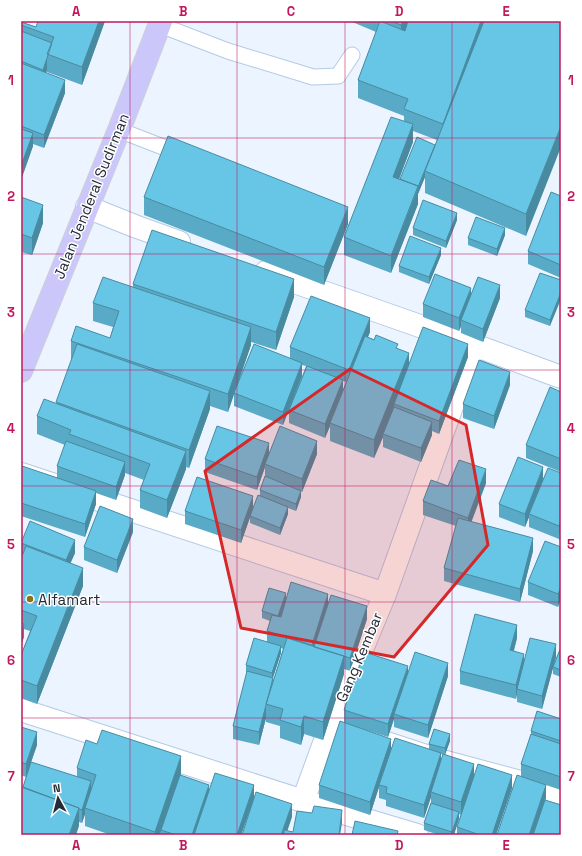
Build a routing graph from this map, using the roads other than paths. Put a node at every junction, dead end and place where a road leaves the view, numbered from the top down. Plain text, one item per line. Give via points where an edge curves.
1 (161, 23) edge
2 (352, 56) dead end
3 (119, 130) junction
4 (198, 160) edge
5 (87, 207) junction
6 (197, 248) edge
7 (250, 267) edge
8 (474, 345) junction
9 (21, 371) edge
10 (561, 377) edge
11 (21, 474) edge
12 (385, 594) junction
13 (21, 710) edge
14 (331, 724) junction
15 (561, 793) edge
16 (303, 801) junction
17 (417, 835) edge

1 - 2 lane via 228,51 313,78 338,76
1 - 3 highway, Jalan Jenderal Sudirman
3 - 4 lane
3 - 5 highway, Jalan Jenderal Sudirman
5 - 6 street via 137,228
5 - 9 highway, Jalan Jenderal Sudirman
7 - 8 street
8 - 10 street
8 - 12 street
11 - 12 street, Gang Kembar
12 - 14 street, Gang Kembar
13 - 16 street
14 - 15 street via 435,759
14 - 16 street, Gang Kembar
16 - 17 street

